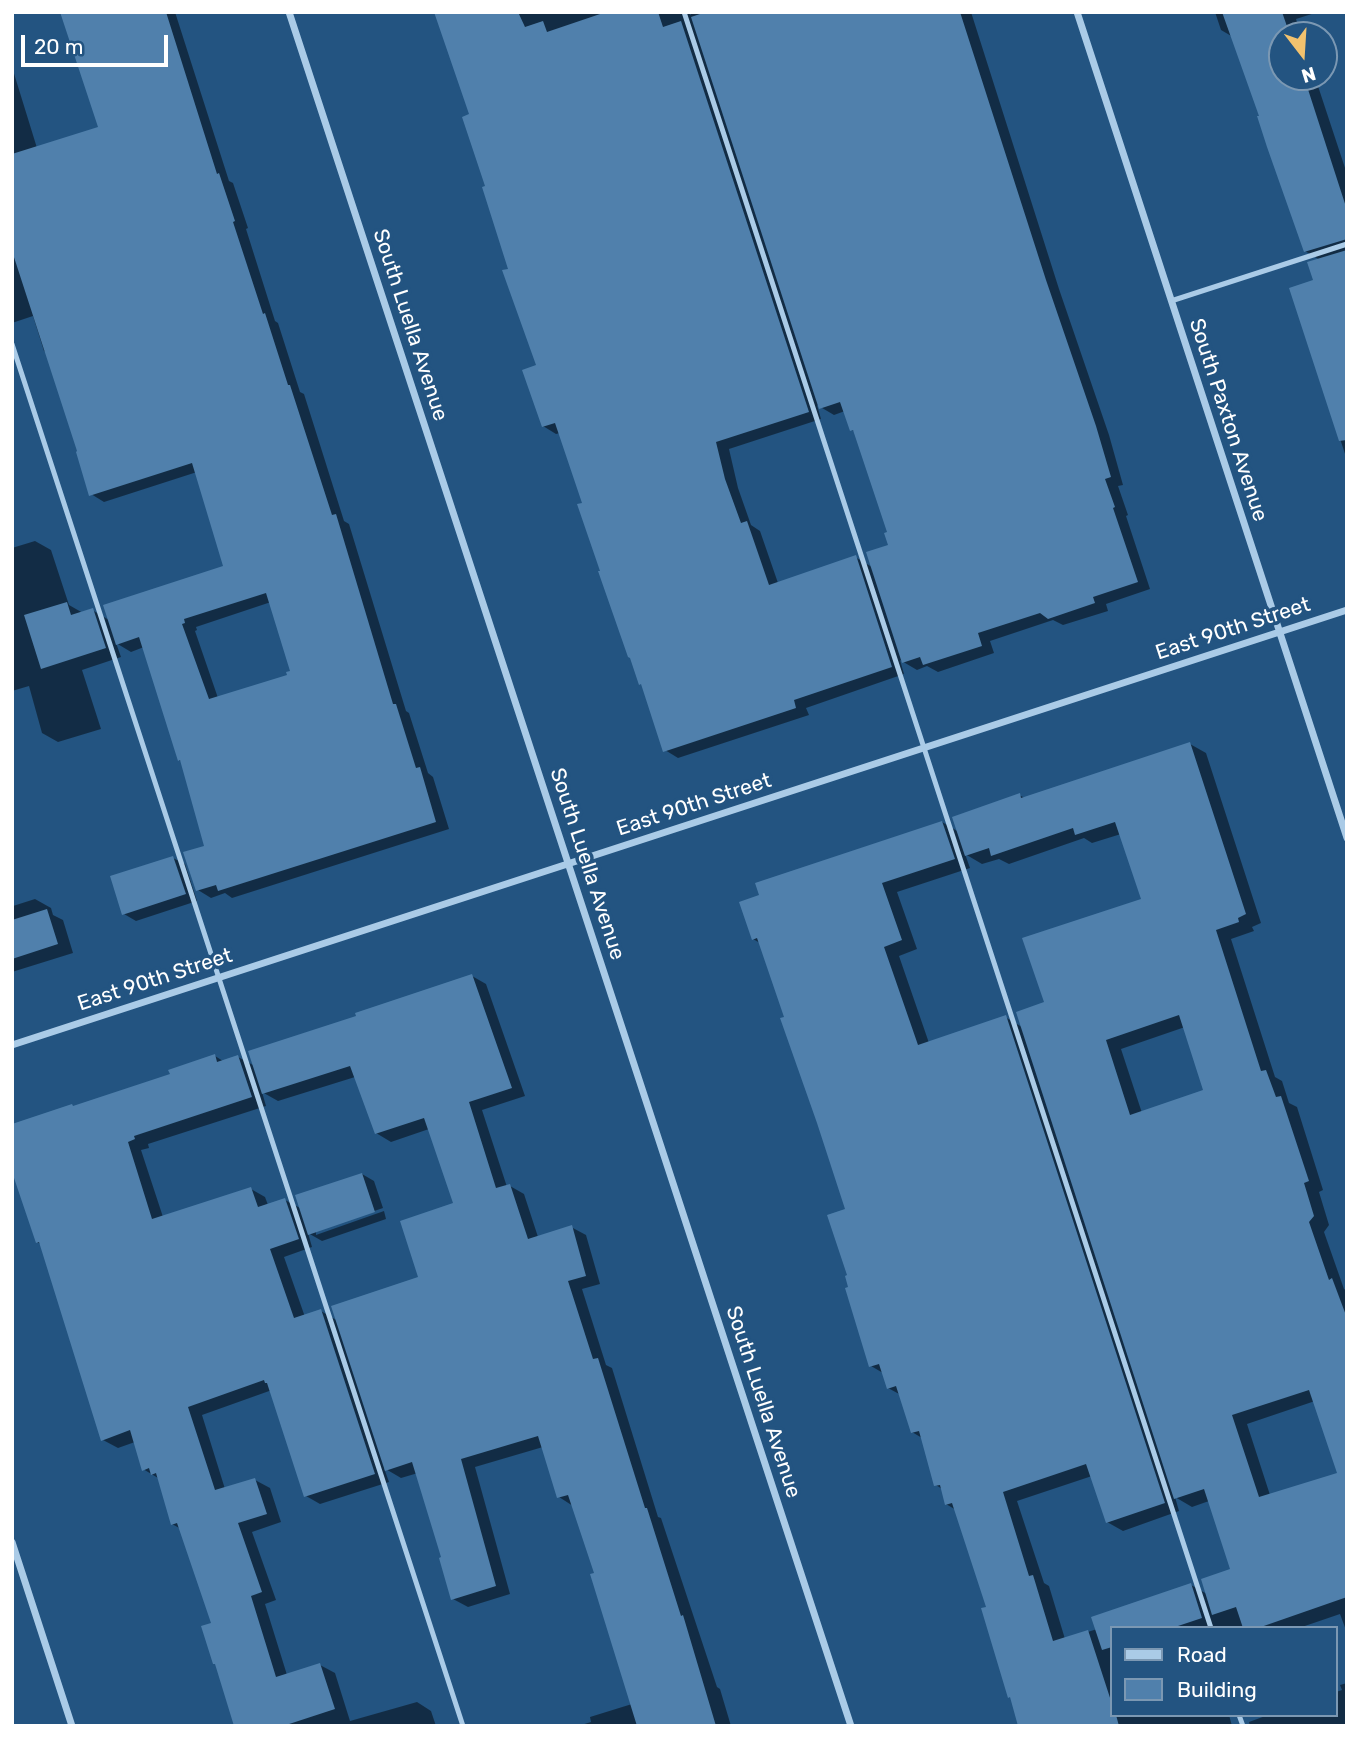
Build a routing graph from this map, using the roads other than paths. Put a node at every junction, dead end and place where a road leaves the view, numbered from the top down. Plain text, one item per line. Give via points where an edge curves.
1 (289, 12) edge
2 (684, 12) edge
3 (1077, 12) edge
4 (1347, 244) edge
5 (1171, 302) junction
6 (12, 344) edge
7 (1347, 610) edge
8 (1280, 632) junction
9 (923, 749) junction
10 (1347, 838) edge
11 (568, 864) junction
12 (220, 978) junction
13 (12, 1045) edge
14 (12, 1542) edge
15 (1210, 1626) edge
16 (72, 1726) edge
17 (463, 1726) edge
18 (851, 1726) edge

1 - 11 street, South Luella Avenue
2 - 9 lane
3 - 5 street, South Paxton Avenue
4 - 5 lane
5 - 8 street, South Paxton Avenue
6 - 12 lane
7 - 8 street, East 90th Street
8 - 9 street, East 90th Street
8 - 10 street, South Paxton Avenue
9 - 11 street, East 90th Street
9 - 15 lane
11 - 12 street, East 90th Street
11 - 18 street, South Luella Avenue
12 - 13 street, East 90th Street
12 - 17 lane
14 - 16 street

